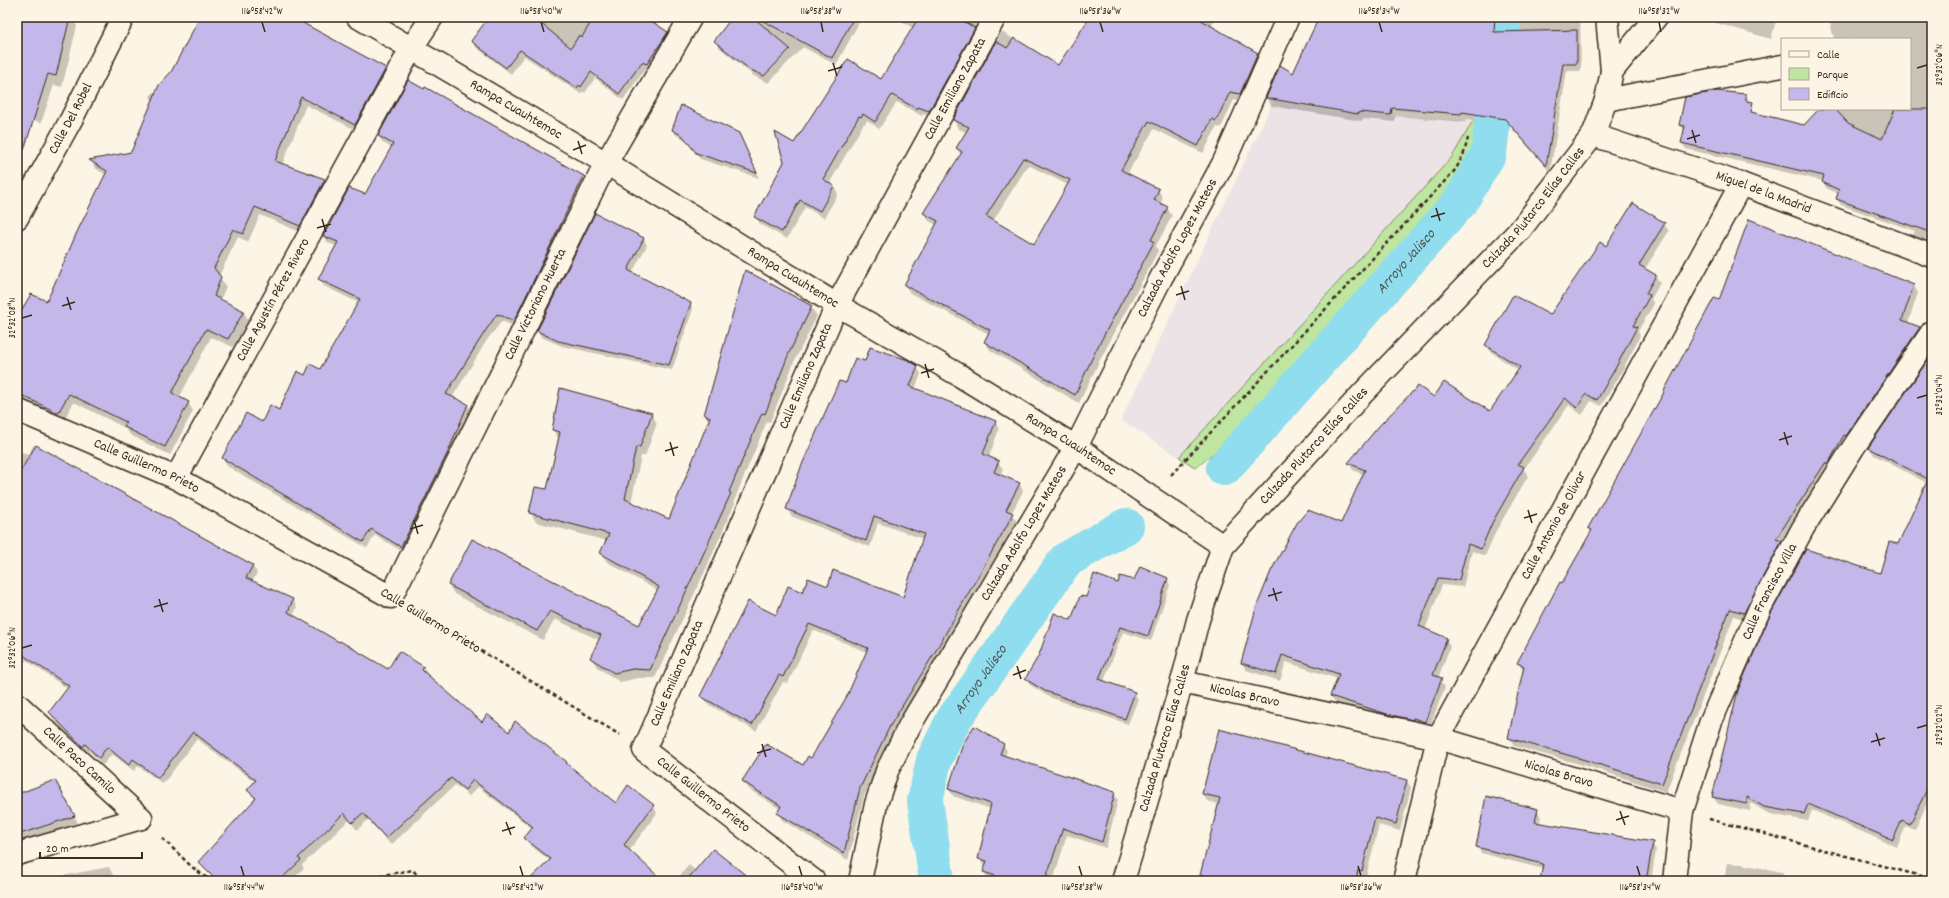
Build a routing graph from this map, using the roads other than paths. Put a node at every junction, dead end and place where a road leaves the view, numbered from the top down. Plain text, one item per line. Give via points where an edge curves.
1 (123, 17) edge
2 (358, 17) edge
3 (432, 17) edge
4 (691, 17) edge
5 (995, 17) edge
6 (1288, 17) edge
7 (1607, 17) edge
8 (1656, 17) edge
9 (411, 49) junction
10 (1781, 66) edge
11 (1612, 71) junction
12 (1606, 100) junction
13 (1593, 135) junction
14 (606, 163) junction
15 (1741, 184) junction
16 (17, 218) edge
17 (1932, 256) edge
18 (837, 305) junction
19 (1932, 332) edge
20 (17, 410) edge
21 (1076, 447) junction
22 (176, 478) junction
23 (1223, 546) junction
24 (390, 597) joint
25 (1182, 682) junction
26 (17, 704) edge
27 (1438, 738) junction
28 (644, 750) joint
29 (1682, 812) junction
30 (17, 854) edge
31 (814, 881) edge
32 (860, 881) edge
33 (1122, 881) edge
34 (1404, 881) edge
35 (1674, 881) edge

1 - 16 street, Calle Del Robel via 72,118
2 - 9 street, Rampa Cuauhtemoc
3 - 9 street, Calle Agustín Pérez Rivero
4 - 14 street, Calle Victoriano Huerta
5 - 18 street, Calle Emiliano Zapata
6 - 21 street, Calzada Adolfo Lopez Mateos via 1224,162 1160,280
7 - 11 street
8 - 11 street
9 - 14 street, Rampa Cuauhtemoc
9 - 22 street, Calle Agustín Pérez Rivero
10 - 12 street
11 - 12 street, Calzada Plutarco Elías Calles
12 - 13 street, Calzada Plutarco Elías Calles
13 - 15 street, Miguel de la Madrid
13 - 23 street, Calzada Plutarco Elías Calles via 1520,230 1363,393
14 - 18 street, Rampa Cuauhtemoc
14 - 24 street, Calle Victoriano Huerta
15 - 17 street, Miguel de la Madrid
15 - 27 street, Calle Antonio de Olivar
18 - 21 street, Rampa Cuauhtemoc via 959,375
18 - 28 street, Calle Emiliano Zapata
19 - 29 street, Calle Francisco Villa via 1852,448 1803,528 1760,608 1711,721
20 - 22 street, Calle Guillermo Prieto
21 - 23 street, Rampa Cuauhtemoc
21 - 32 street, Calzada Adolfo Lopez Mateos via 914,718 890,765 876,804
22 - 24 street, Calle Guillermo Prieto
23 - 25 street, Calzada Plutarco Elías Calles via 1198,620
25 - 27 street, Nicolas Bravo
25 - 33 street, Calzada Plutarco Elías Calles
26 - 30 street, Calle Paco Camilo via 141,818
27 - 29 street, Nicolas Bravo
27 - 34 street, Calle Antonio de Olivar
28 - 31 street, Calle Guillermo Prieto
29 - 35 street, Calle Francisco Villa

